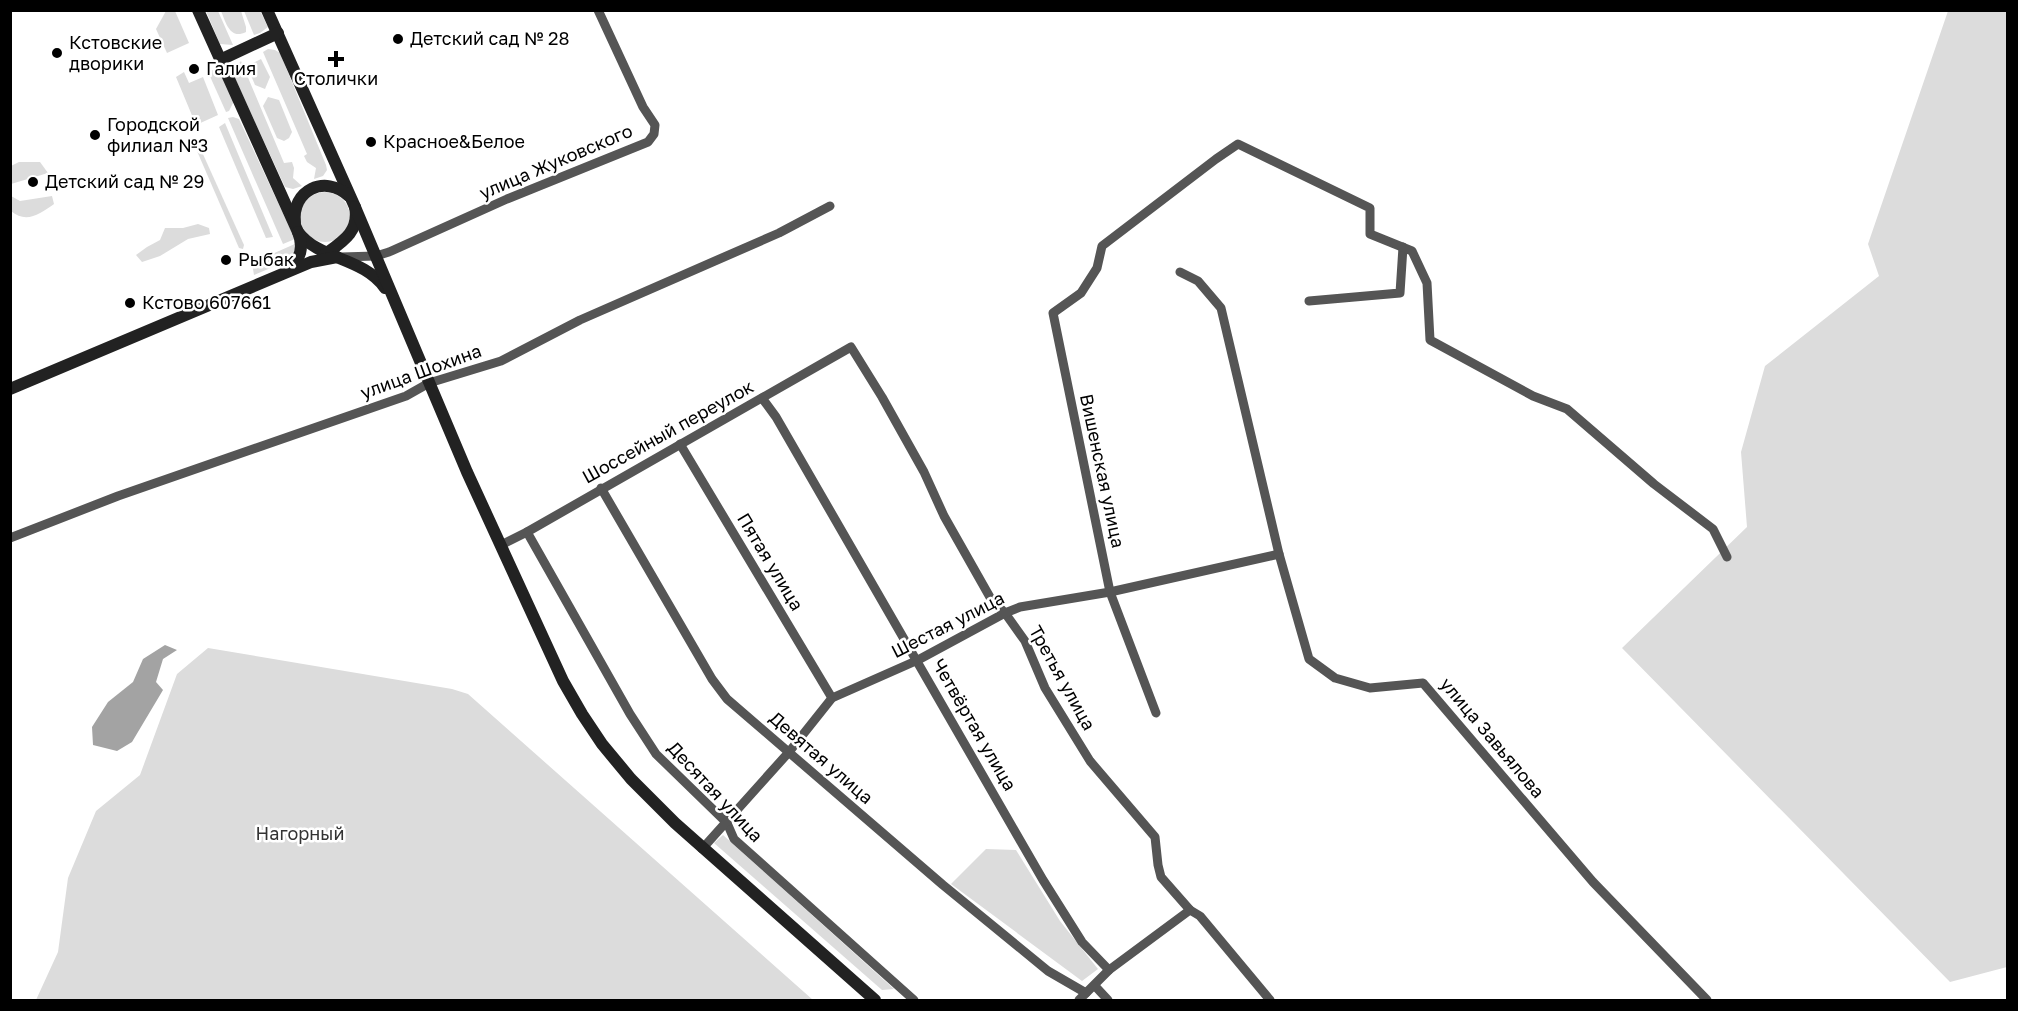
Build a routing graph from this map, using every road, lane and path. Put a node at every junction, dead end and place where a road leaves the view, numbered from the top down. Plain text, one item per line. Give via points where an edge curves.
1 (198, 10) edge
2 (267, 10) edge
3 (598, 10) edge
4 (278, 33) junction
5 (220, 60) junction
6 (353, 204) junction
7 (830, 206) dead end
8 (297, 229) junction
9 (311, 244) junction
10 (340, 244) junction
11 (1403, 247) junction
12 (333, 255) junction
13 (376, 256) junction
14 (1180, 272) dead end
15 (277, 276) junction
16 (392, 299) junction
17 (1309, 301) dead end
18 (851, 346) joint
19 (429, 383) junction
20 (10, 389) edge
21 (762, 398) junction
22 (680, 444) junction
23 (601, 488) junction
24 (527, 532) junction
25 (10, 538) edge
26 (501, 545) junction
27 (1278, 554) junction
28 (1727, 557) dead end
29 (1110, 592) junction
30 (1005, 613) junction
31 (918, 660) junction
32 (832, 698) junction
33 (1156, 714) dead end
34 (789, 752) junction
35 (727, 823) junction
36 (702, 849) junction
37 (1190, 910) junction
38 (1109, 970) junction
39 (1095, 986) junction
40 (1086, 993) junction
41 (875, 1000) edge
42 (914, 1000) edge
43 (1079, 1000) edge
44 (1108, 1000) edge
45 (1270, 1000) edge
46 (1707, 1000) edge

1 - 5 main road
2 - 4 main road
3 - 13 street, улица Жуковского via 655,125 648,142
4 - 5 main road
4 - 6 main road
5 - 8 main road
6 - 8 main road via 334,187 310,190 295,208
6 - 10 main road via 355,225
6 - 13 main road
7 - 19 street, улица Шохина via 779,233 580,320 501,361
8 - 9 main road
8 - 15 main road via 302,244 298,261
9 - 10 main road via 324,248
9 - 12 main road
10 - 12 main road
11 - 17 street via 1400,293
11 - 28 street via 1412,251 1427,284 1430,340 1533,396 1567,409 1713,529
11 - 29 street, Вишенская улица via 1371,234 1370,208 1238,144 1102,246 1097,268 1081,293 1053,314
12 - 13 street, улица Жуковского
12 - 15 main road
12 - 16 main road via 371,273
13 - 16 main road
14 - 27 street, улица Завьялова via 1198,281 1221,308
15 - 20 main road
16 - 19 main road
18 - 21 street, Шоссейный переулок
18 - 30 street, Третья улица via 991,599
19 - 25 street, улица Шохина via 406,396 118,496
19 - 26 main road
21 - 22 street, Шоссейный переулок
21 - 31 street, Четвёртая улица
22 - 23 street, Шоссейный переулок
22 - 32 street, Пятая улица
23 - 24 street, Шоссейный переулок
23 - 34 street, Девятая улица via 712,679 728,699
24 - 26 street, Шоссейный переулок
24 - 35 street, Десятая улица via 656,754
26 - 36 main road via 582,714 631,779
27 - 29 street, Шестая улица
27 - 46 street, улица Завьялова via 1309,659 1335,678 1370,688 1424,683 1593,882
29 - 30 street, Шестая улица
29 - 33 street, Вишенская улица
30 - 31 street, Шестая улица
30 - 37 street, Третья улица via 1025,641 1045,688 1090,761 1155,837 1161,877
31 - 32 street, Шестая улица
31 - 38 street, Четвёртая улица via 1049,889 1082,942
32 - 34 street, Шестая улица
34 - 35 street, Шестая улица
34 - 40 street, Девятая улица via 1048,972
35 - 36 street, Шестая улица
35 - 42 street, Десятая улица via 734,839
36 - 41 main road
37 - 38 street
37 - 45 street, Третья улица via 1200,916
38 - 39 street
39 - 40 street
39 - 44 street
40 - 43 street

